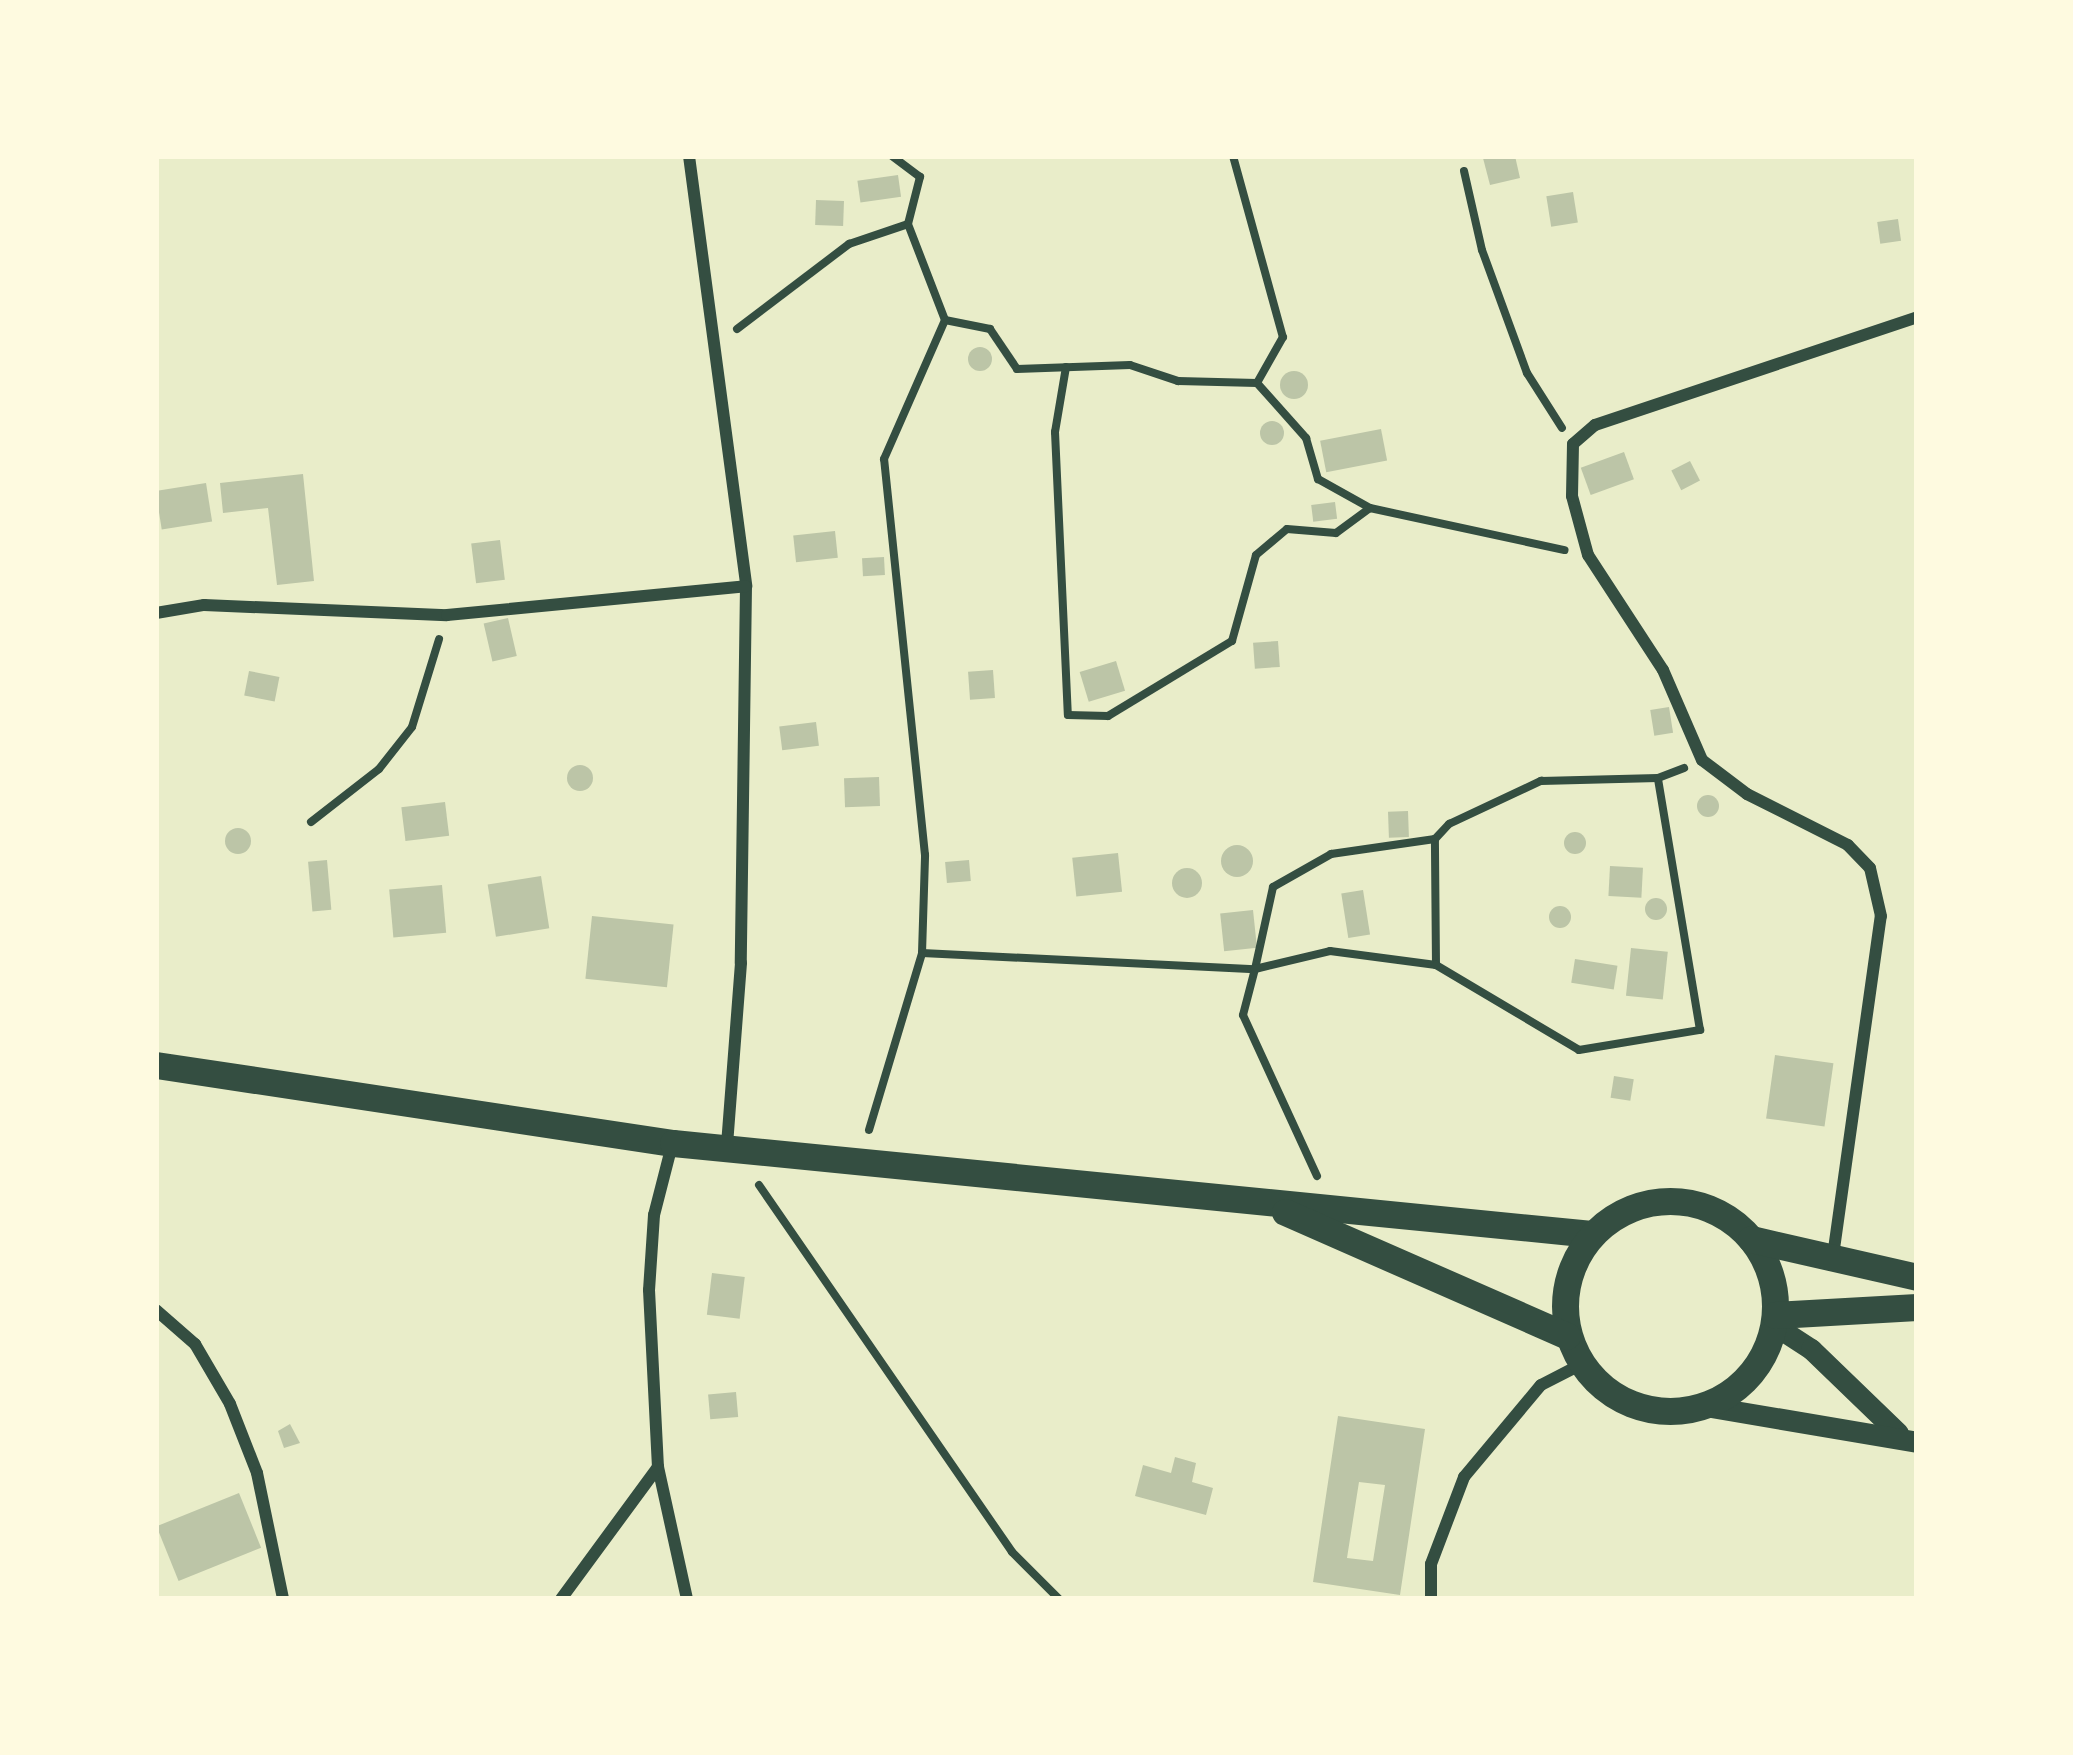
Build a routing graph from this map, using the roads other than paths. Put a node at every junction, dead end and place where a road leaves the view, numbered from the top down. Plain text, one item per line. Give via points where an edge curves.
1 (689, 156) edge
2 (1917, 317) edge
3 (746, 586) junction
4 (156, 613) edge
5 (156, 1065) edge
6 (673, 1143) junction
7 (736, 1149) junction
8 (1253, 1198) junction
9 (1592, 1234) junction
10 (1751, 1239) junction
11 (1833, 1256) junction
12 (1917, 1277) edge
13 (1917, 1307) edge
14 (156, 1310) edge
15 (1775, 1320) junction
16 (1567, 1336) junction
17 (1580, 1365) junction
18 (1705, 1406) junction
19 (1908, 1438) edge
20 (658, 1467) junction
21 (283, 1599) edge
22 (561, 1599) edge
23 (687, 1599) edge
24 (1431, 1599) edge

1 - 3 street
2 - 11 street via 1595,425 1573,444 1572,496 1588,555 1663,670 1702,760 1747,794 1848,845 1870,868 1881,916
3 - 4 street via 447,615 204,605
3 - 7 street
5 - 6 main road
6 - 7 main road
6 - 20 street via 654,1216 649,1290
7 - 8 main road
8 - 9 main road
8 - 16 main road
9 - 10 main road via 1620,1212 1691,1202
9 - 16 main road via 1565,1282
10 - 11 main road
10 - 15 main road via 1766,1262
11 - 12 main road
13 - 15 main road
14 - 21 street via 195,1344 230,1404 257,1473
15 - 18 main road via 1762,1359 1738,1388
15 - 19 street
16 - 17 main road
17 - 18 main road via 1636,1407
17 - 24 street via 1541,1385 1464,1477 1431,1564
18 - 19 street
20 - 22 street
20 - 23 street

